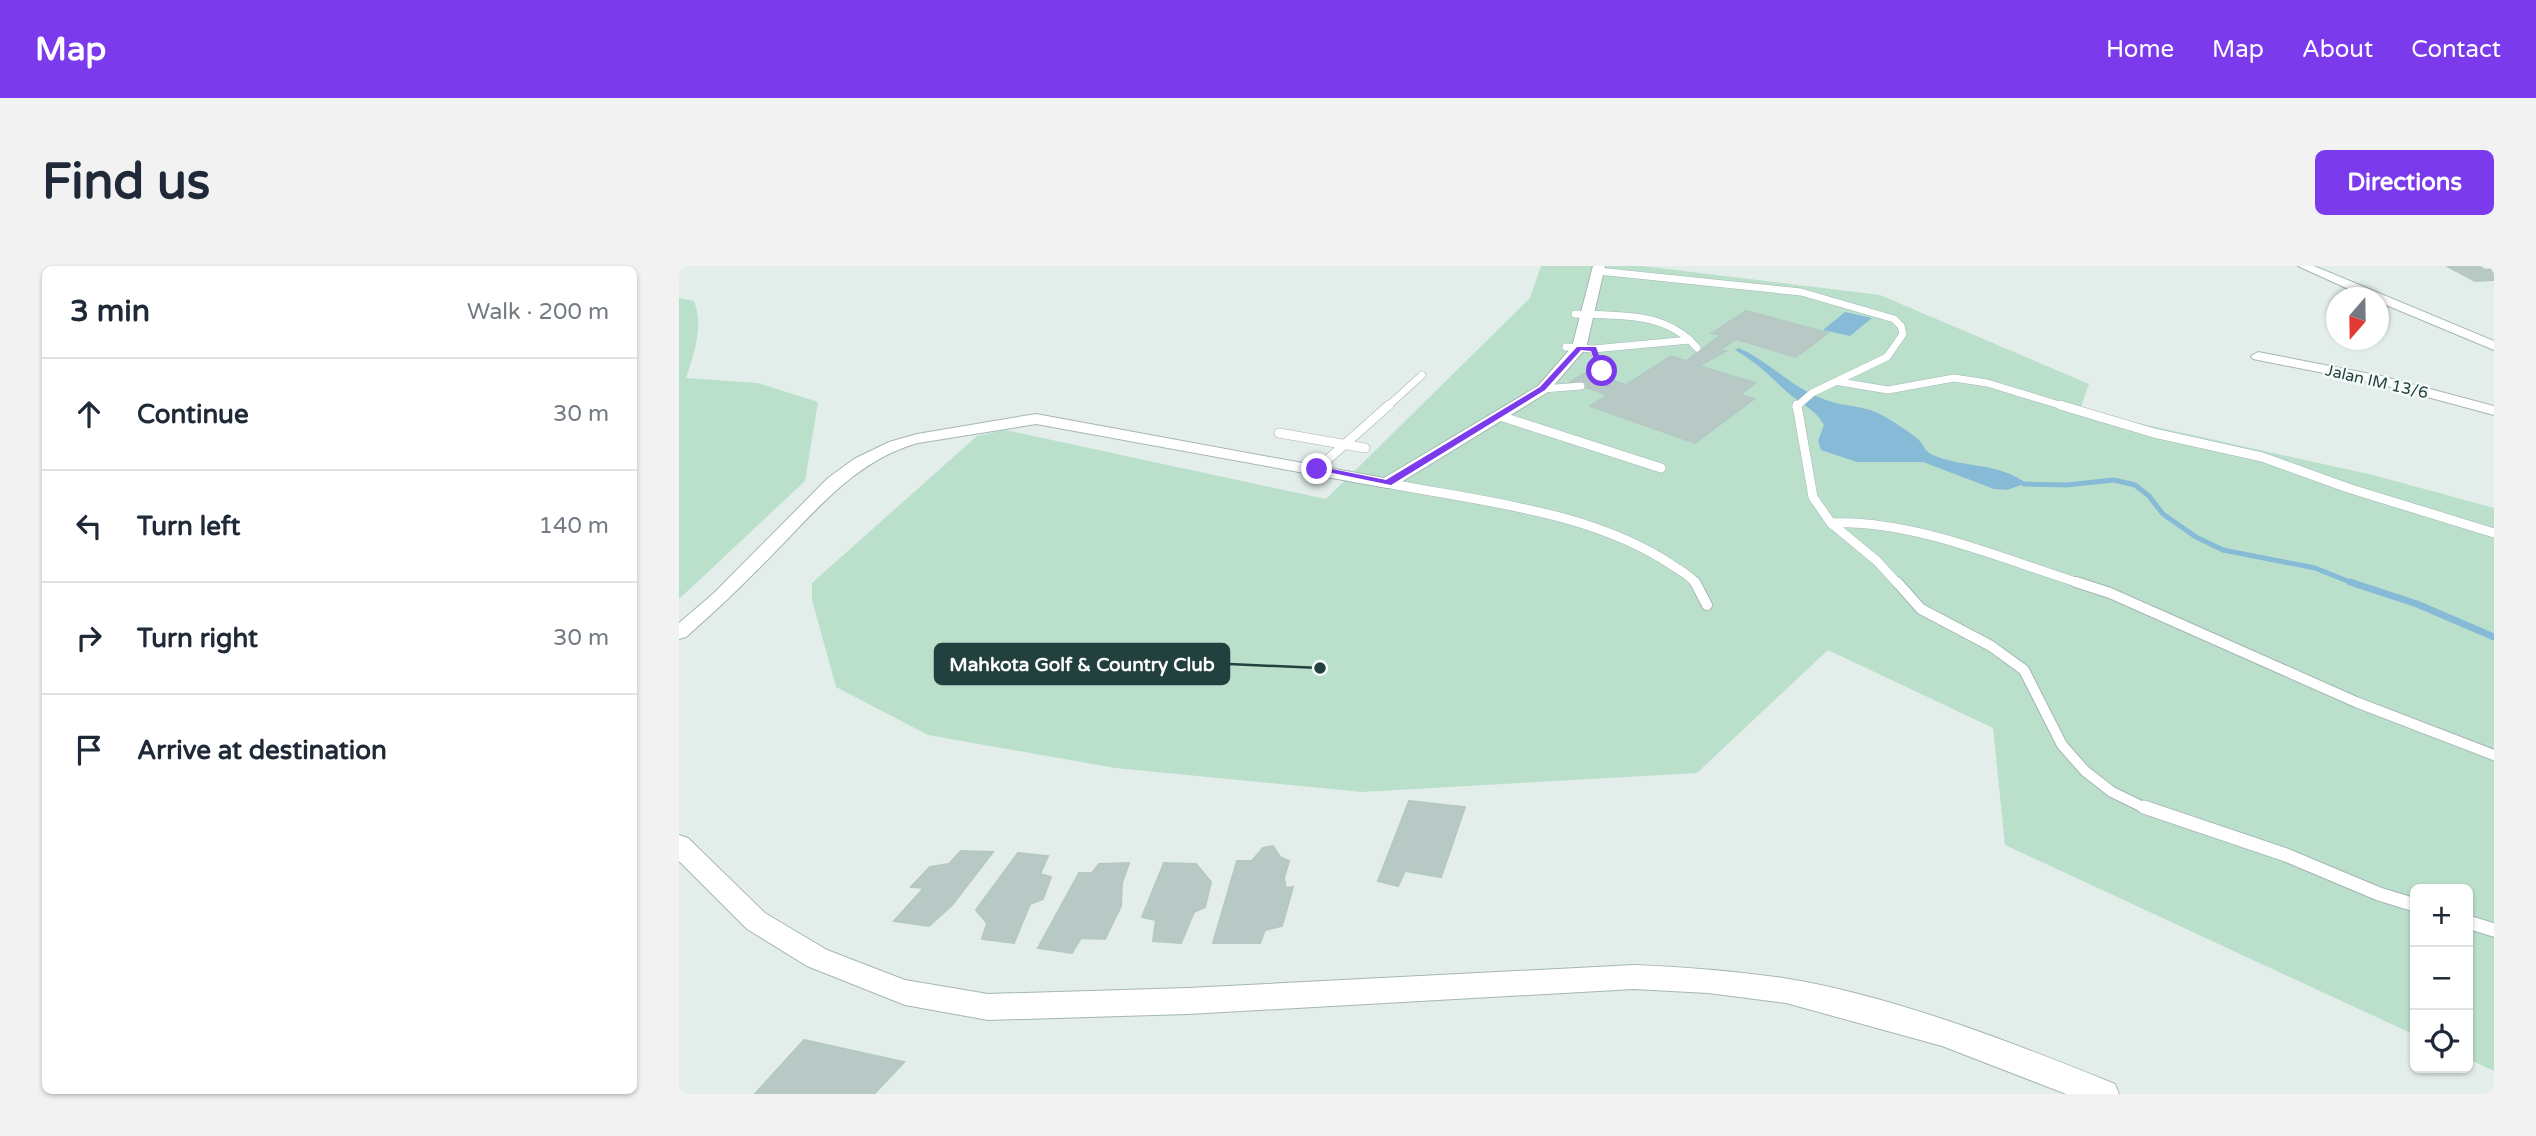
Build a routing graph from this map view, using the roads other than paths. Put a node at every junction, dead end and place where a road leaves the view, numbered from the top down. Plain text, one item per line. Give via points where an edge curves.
1 (2304, 266) edge
2 (1598, 272) edge
3 (1581, 314) junction
4 (1690, 340) junction
5 (2494, 346) edge
6 (1697, 348) dead end
7 (1578, 350) junction
8 (2258, 356) dead end
9 (1422, 374) dead end
10 (1599, 376) dead end
11 (1840, 382) junction
12 (1581, 386) dead end
13 (1543, 389) junction
14 (2494, 411) edge
15 (1500, 416) junction
16 (1279, 433) dead end
17 (1343, 444) junction
18 (1365, 448) dead end
19 (1661, 468) dead end
20 (1317, 469) junction
21 (1387, 483) junction
22 (1831, 523) junction
23 (2494, 533) edge
24 (1707, 605) dead end
25 (679, 632) edge
26 (2494, 755) edge
27 (679, 845) edge
28 (2410, 904) edge
29 (2473, 924) edge
30 (2494, 930) edge
31 (2104, 1094) edge

1 - 5 street
2 - 3 street
2 - 11 lane via 1801,292 1894,319 1903,334 1888,356
3 - 4 lane via 1654,321 1679,329
3 - 7 street
4 - 6 lane
4 - 7 lane
7 - 10 lane via 1602,371
7 - 13 street
8 - 14 street, Jalan IM 13/6 via 2381,380
9 - 17 lane
11 - 22 lane via 1795,406 1813,498
11 - 23 lane via 1888,390 1954,378 1987,383 2154,433 2262,457
12 - 13 lane
13 - 15 street
15 - 19 lane
15 - 21 street
16 - 17 lane
17 - 18 lane
17 - 20 lane
20 - 21 street
20 - 25 street via 1037,419 917,439 860,462 834,482 721,597
21 - 24 lane via 1544,514 1621,538 1694,580
22 - 26 lane via 1854,522 1926,535 2110,593 2356,702
22 - 28 lane via 1877,561 1921,609 1991,646 2024,670 2062,746 2112,792 2157,814 2286,855
27 - 31 street via 756,921 817,958 905,992 988,1007 1634,977 1708,981 1786,991 1868,1011 1942,1033
29 - 30 lane

